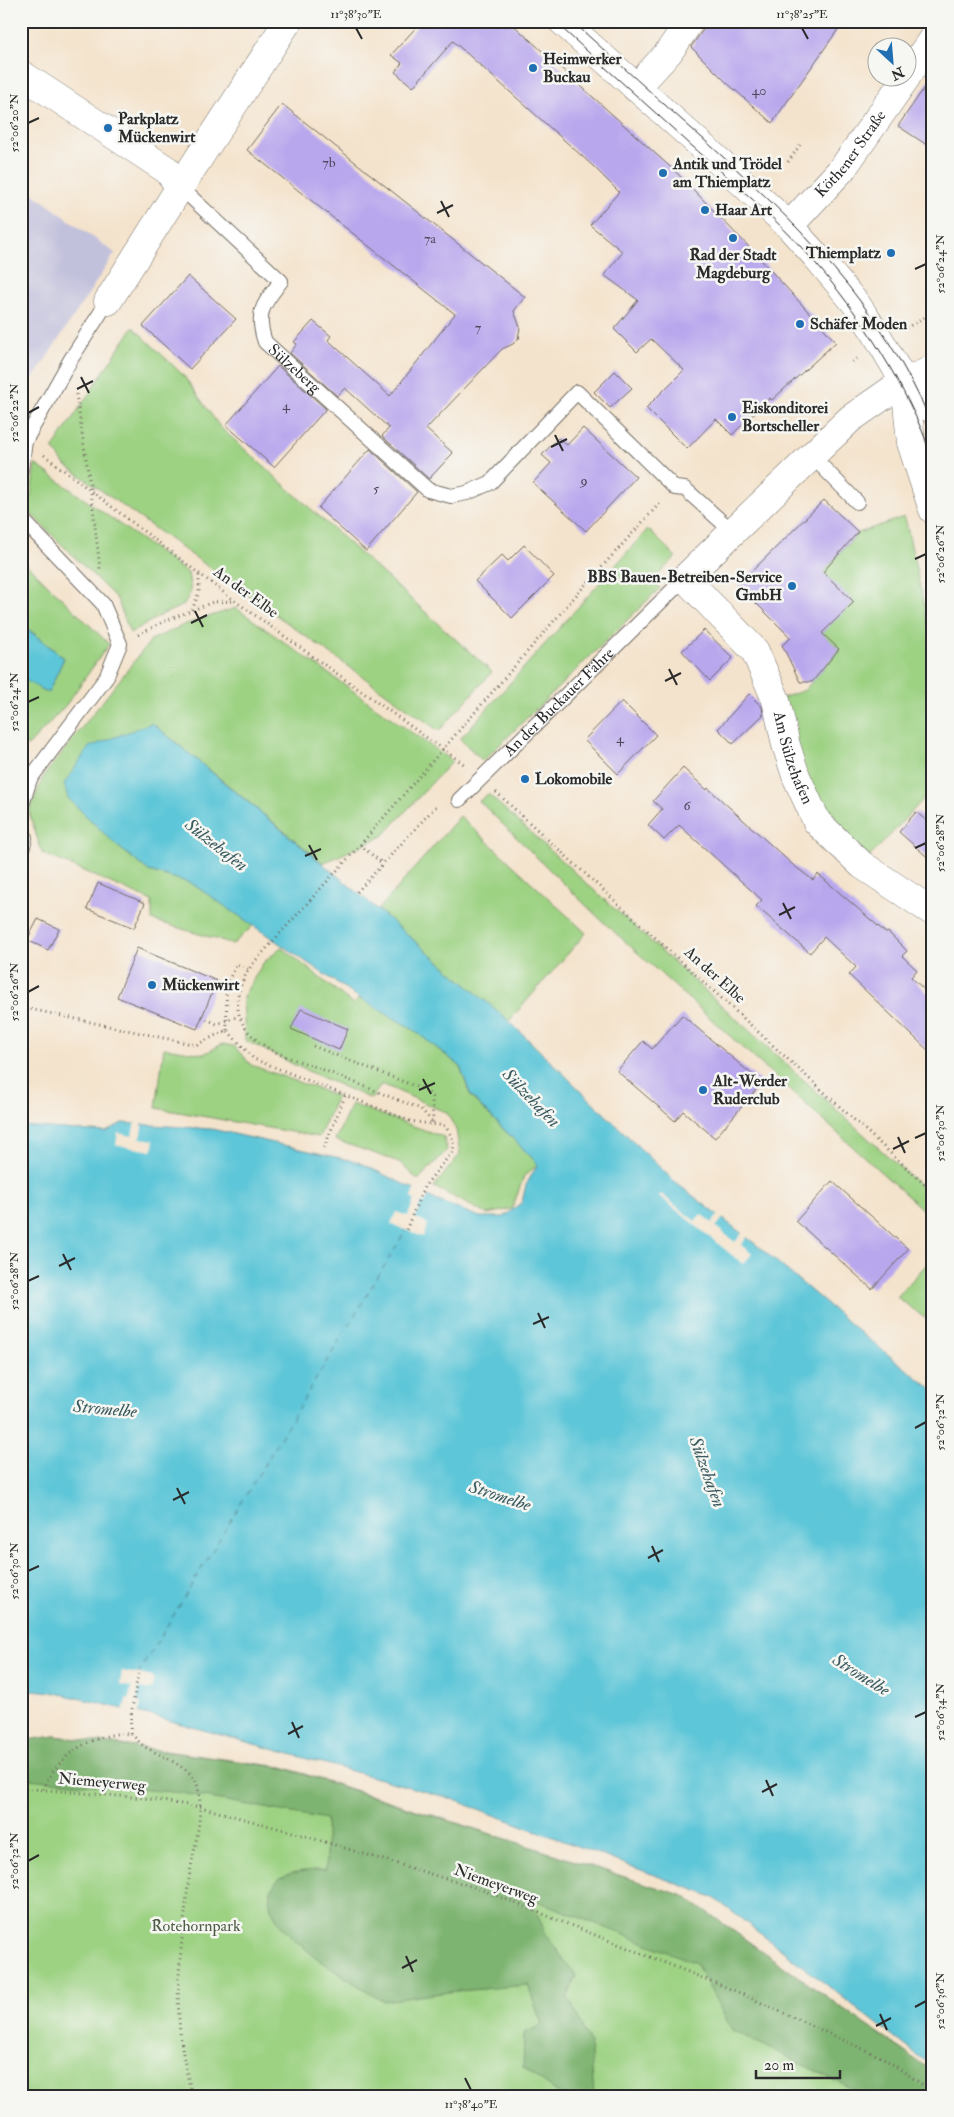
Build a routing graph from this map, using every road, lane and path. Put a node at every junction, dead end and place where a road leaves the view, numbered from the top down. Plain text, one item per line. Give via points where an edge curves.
1 (288, 21) edge
2 (562, 21) edge
3 (690, 21) edge
4 (933, 38) edge
5 (916, 63) edge
6 (21, 74) edge
7 (636, 88) junction
8 (898, 88) edge
9 (800, 145) dead end
10 (788, 162) dead end
11 (180, 187) junction
12 (789, 226) junction
13 (108, 301) joint
14 (71, 359) junction
15 (933, 369) edge
16 (905, 383) junction
17 (933, 410) edge
18 (25, 441) junction
19 (811, 455) junction
20 (21, 470) edge
21 (675, 488) junction
22 (92, 491) junction
23 (857, 502) dead end
24 (933, 510) edge
25 (21, 518) edge
26 (732, 532) junction
27 (199, 573) junction
28 (685, 578) junction
29 (235, 601) junction
30 (103, 604) junction
31 (192, 610) junction
32 (120, 644) junction
33 (456, 757) dead end
34 (481, 778) junction
35 (459, 800) joint
36 (21, 808) edge
37 (21, 821) edge
38 (360, 845) junction
39 (21, 854) edge
40 (382, 863) junction
41 (357, 892) dead end
42 (933, 912) edge
43 (248, 969) junction
44 (21, 1007) edge
45 (240, 1016) junction
46 (202, 1017) dead end
47 (227, 1030) junction
48 (313, 1046) dead end
49 (345, 1096) junction
50 (434, 1123) junction
51 (324, 1148) dead end
52 (933, 1192) edge
53 (406, 1230) dead end
54 (138, 1674) dead end
55 (130, 1734) junction
56 (21, 1788) edge
57 (43, 1789) junction
58 (200, 1807) junction
59 (933, 2092) edge
60 (192, 2096) edge

1 - 11 street
2 - 7 street
3 - 7 street via 668,53
4 - 5 street, Köthener Straße
6 - 11 street, Sülzeberg via 167,170
7 - 12 street
8 - 12 street, Köthener Straße via 843,168
9 - 10 path
11 - 13 street
11 - 21 lane, Sülzeberg via 281,281 262,310 259,324 265,342 428,490 451,496 490,483 577,392
12 - 16 street via 856,305
13 - 14 lane
14 - 18 lane
14 - 22 path
15 - 16 street, An der Buckauer Fähre
16 - 17 street
16 - 19 street, An der Buckauer Fähre via 850,419
16 - 24 street via 910,443
18 - 20 lane
18 - 22 path, An der Elbe
19 - 23 lane
19 - 26 street, An der Buckauer Fähre
21 - 26 lane via 686,488
21 - 38 path, bridge via 578,593
22 - 27 path, An der Elbe
22 - 30 path
25 - 30 lane
26 - 28 street, An der Buckauer Fähre
27 - 29 path, An der Elbe
27 - 31 path via 199,592
28 - 34 lane, An der Buckauer Fähre
28 - 42 street, Am Sülzehafen via 755,651 776,700 796,776 817,822 862,865
29 - 31 path via 213,602
29 - 33 path, An der Elbe
30 - 32 lane
31 - 32 path
32 - 36 lane via 106,678 30,779
34 - 35 lane, An der Buckauer Fähre
34 - 52 path, An der Elbe
35 - 40 path via 438,804
37 - 39 lane via 25,838
38 - 40 path
38 - 43 path, bridge
40 - 41 path
43 - 45 path, bridge via 239,987 236,1010
43 - 47 path via 237,964 226,985
44 - 47 path via 196,1045
45 - 46 path, bridge via 217,1024
45 - 50 path, bridge via 248,1031 267,1048 421,1109
47 - 49 path via 254,1059
48 - 50 path via 427,1091 432,1097
49 - 50 path via 410,1121
49 - 51 path
50 - 53 path via 445,1126 451,1134 453,1151 424,1187
54 - 55 path
55 - 57 path via 103,1737 75,1750 59,1765
55 - 58 path via 194,1778
56 - 57 path, Niemeyerweg
57 - 58 path, Niemeyerweg via 144,1798
58 - 59 path, Niemeyerweg via 480,1889 733,1990 885,2059
58 - 60 path via 188,1883 178,2016

